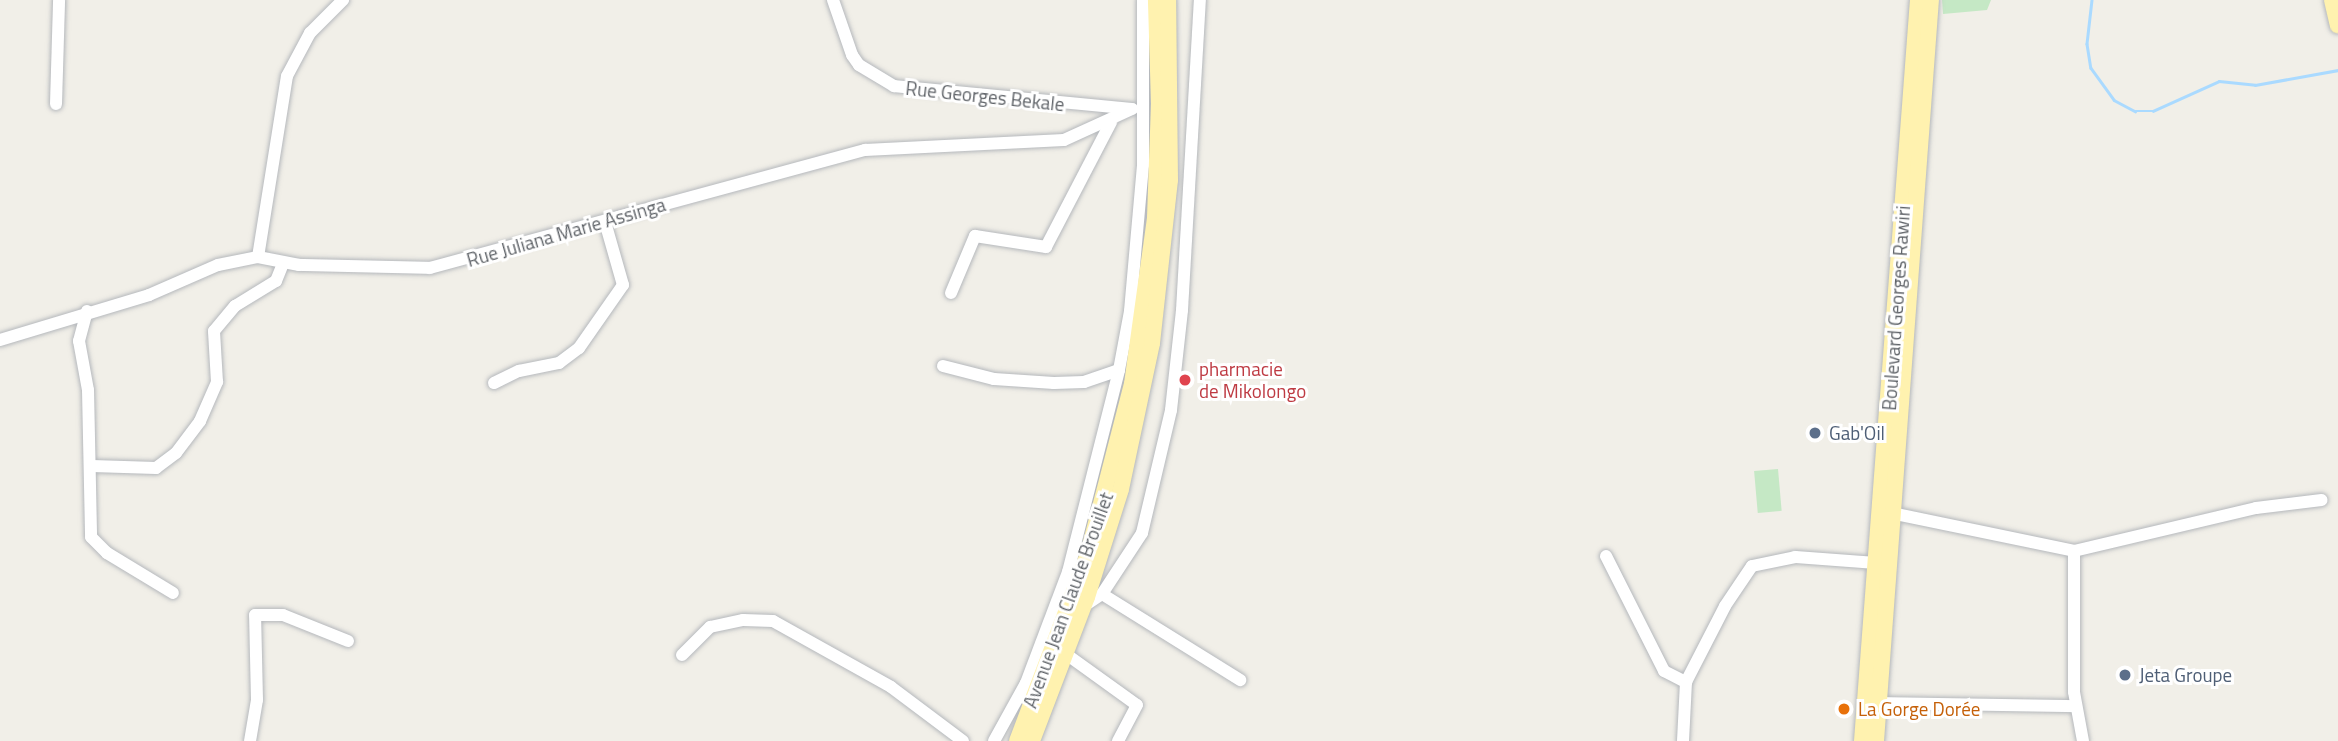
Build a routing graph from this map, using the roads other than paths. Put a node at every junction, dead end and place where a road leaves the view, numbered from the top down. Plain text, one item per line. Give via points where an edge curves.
1 (59, 0) edge
2 (343, 0) edge
3 (834, 0) edge
4 (1143, 0) edge
5 (1156, 0) edge
6 (1168, 0) edge
7 (1200, 0) edge
8 (1918, 0) edge
9 (1931, 0) edge
10 (2332, 0) edge
11 (2338, 25) edge
12 (56, 104) dead end
13 (1138, 109) junction
14 (1111, 122) junction
15 (605, 222) junction
16 (258, 257) junction
17 (283, 264) junction
18 (951, 293) dead end
19 (87, 311) junction
20 (0, 340) edge
21 (943, 366) dead end
22 (1119, 370) junction
23 (494, 383) dead end
24 (92, 466) junction
25 (2322, 500) dead end
26 (1896, 513) junction
27 (2074, 551) junction
28 (1606, 556) dead end
29 (1877, 562) junction
30 (173, 593) dead end
31 (1102, 594) junction
32 (1084, 606) junction
33 (348, 641) dead end
34 (1066, 654) junction
35 (682, 656) dead end
36 (1240, 680) dead end
37 (1686, 682) junction
38 (1881, 703) junction
39 (2075, 706) junction
40 (250, 741) edge
41 (963, 741) edge
42 (994, 741) edge
43 (1017, 741) edge
44 (1032, 741) edge
45 (1118, 741) edge
46 (1683, 741) edge
47 (1862, 741) edge
48 (1876, 741) edge
49 (2083, 741) edge

1 - 12 street
2 - 16 street via 310,33 287,76
3 - 13 street, Rue Georges Bekale via 852,55 859,65 894,86
4 - 13 street
5 - 43 main road, Avenue Jean Claude Brouillet via 1155,218 1132,384 1088,554
6 - 32 main road, Avenue Jean Claude Brouillet via 1170,180 1153,343 1121,489
7 - 31 street via 1182,310 1171,410 1142,533
8 - 29 main road, Boulevard Georges Rawiri
9 - 26 main road, Boulevard Georges Rawiri
10 - 11 main road
13 - 14 street, Rue Juliana Marie Assinga
13 - 22 street via 1139,228
14 - 15 street, Rue Juliana Marie Assinga via 1064,140 885,146 761,176
14 - 18 street via 1046,247 975,236
15 - 17 street, Rue Juliana Marie Assinga via 429,268
15 - 23 street via 623,285 612,302 567,359 519,371
16 - 17 street, Rue Juliana Marie Assinga
16 - 19 street, Rue Juliana Marie Assinga via 218,265 149,295
17 - 24 street via 276,281 235,306 214,331 217,382 200,421 176,453 156,468
19 - 20 street, Rue Juliana Marie Assinga
19 - 24 street via 79,341 88,390
21 - 22 street via 994,379 1054,383 1084,382
22 - 42 street via 1068,572 1026,683
24 - 30 street via 91,537 107,554
25 - 27 street via 2256,508
26 - 27 street
26 - 38 main road, Boulevard Georges Rawiri
27 - 39 street
28 - 37 street via 1664,671
29 - 37 street via 1795,557 1752,566 1725,606
29 - 47 main road, Boulevard Georges Rawiri
31 - 32 street
31 - 36 street
32 - 34 main road, Avenue Jean Claude Brouillet
33 - 40 street via 283,615 255,615 257,701
34 - 44 main road, Avenue Jean Claude Brouillet
34 - 45 street via 1137,705
35 - 41 street via 710,627 743,620 773,621 891,687
37 - 46 street
38 - 39 street
38 - 48 main road, Boulevard Georges Rawiri
39 - 49 street

